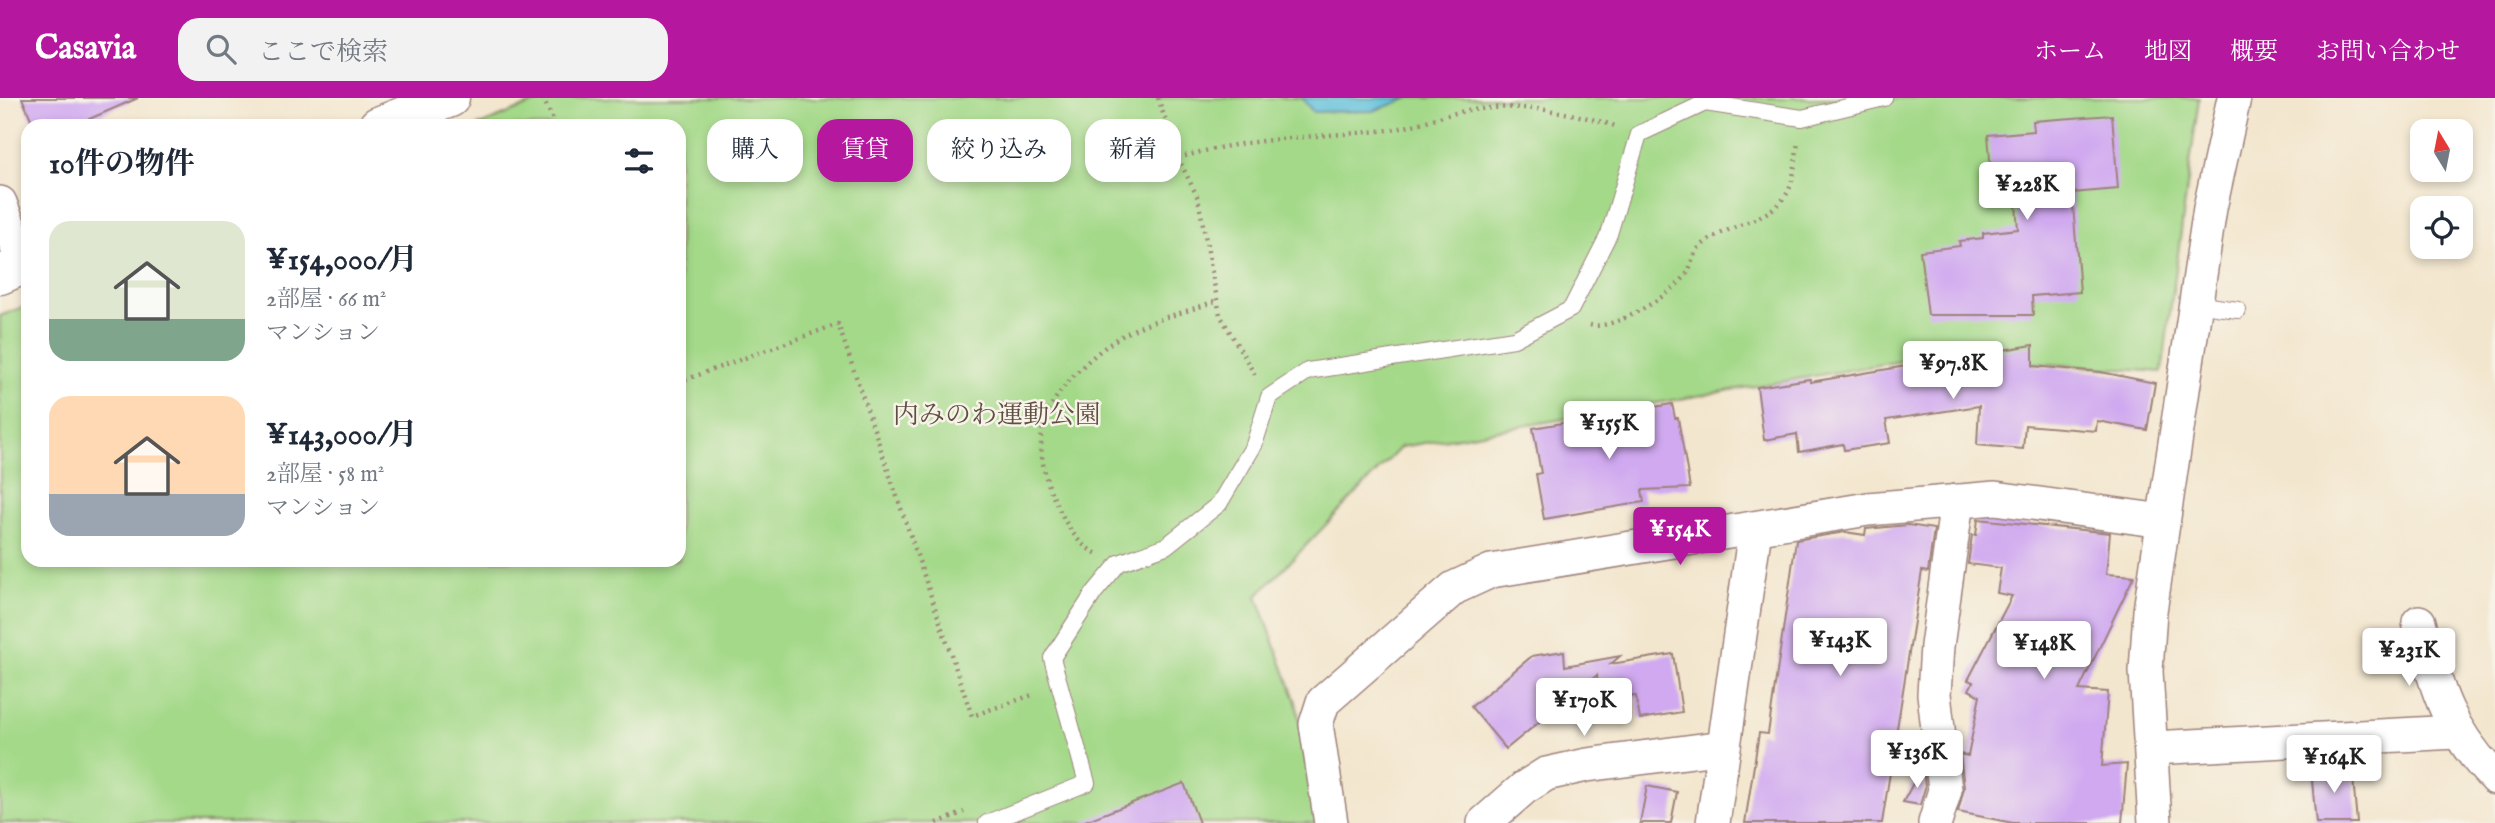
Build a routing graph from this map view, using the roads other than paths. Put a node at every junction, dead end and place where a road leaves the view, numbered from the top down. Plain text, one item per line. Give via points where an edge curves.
1 (450, 98) edge
2 (1884, 98) edge
3 (2234, 98) edge
4 (396, 119) edge
5 (0, 203) edge
6 (17, 268) edge
7 (2195, 304) junction
8 (2238, 310) dead end
9 (1957, 501) junction
10 (2163, 521) junction
11 (1755, 530) junction
12 (2419, 622) dead end
13 (2456, 732) junction
14 (1724, 747) junction
15 (2152, 748) junction
16 (2495, 778) edge
17 (987, 823) edge
18 (1331, 823) edge
19 (1483, 823) edge
20 (1713, 823) edge
21 (1935, 823) edge
22 (2155, 823) edge

1 - 4 street
2 - 17 lane via 1802,118 1705,103 1639,134 1609,234 1571,309 1514,339 1308,371 1269,397 1254,445 1219,504 1166,546 1119,563 1052,658 1087,782
3 - 7 street
5 - 6 street
7 - 8 lane
7 - 10 street
9 - 10 street via 1995,498
9 - 11 street via 1868,509
9 - 21 street via 1937,646 1934,694 1945,790
10 - 15 street via 2146,671
11 - 14 street
11 - 18 street via 1491,571 1454,588 1323,702 1316,724
12 - 13 street via 2439,695
13 - 15 street
13 - 16 street
14 - 19 street via 1546,774
14 - 20 street
15 - 22 street

